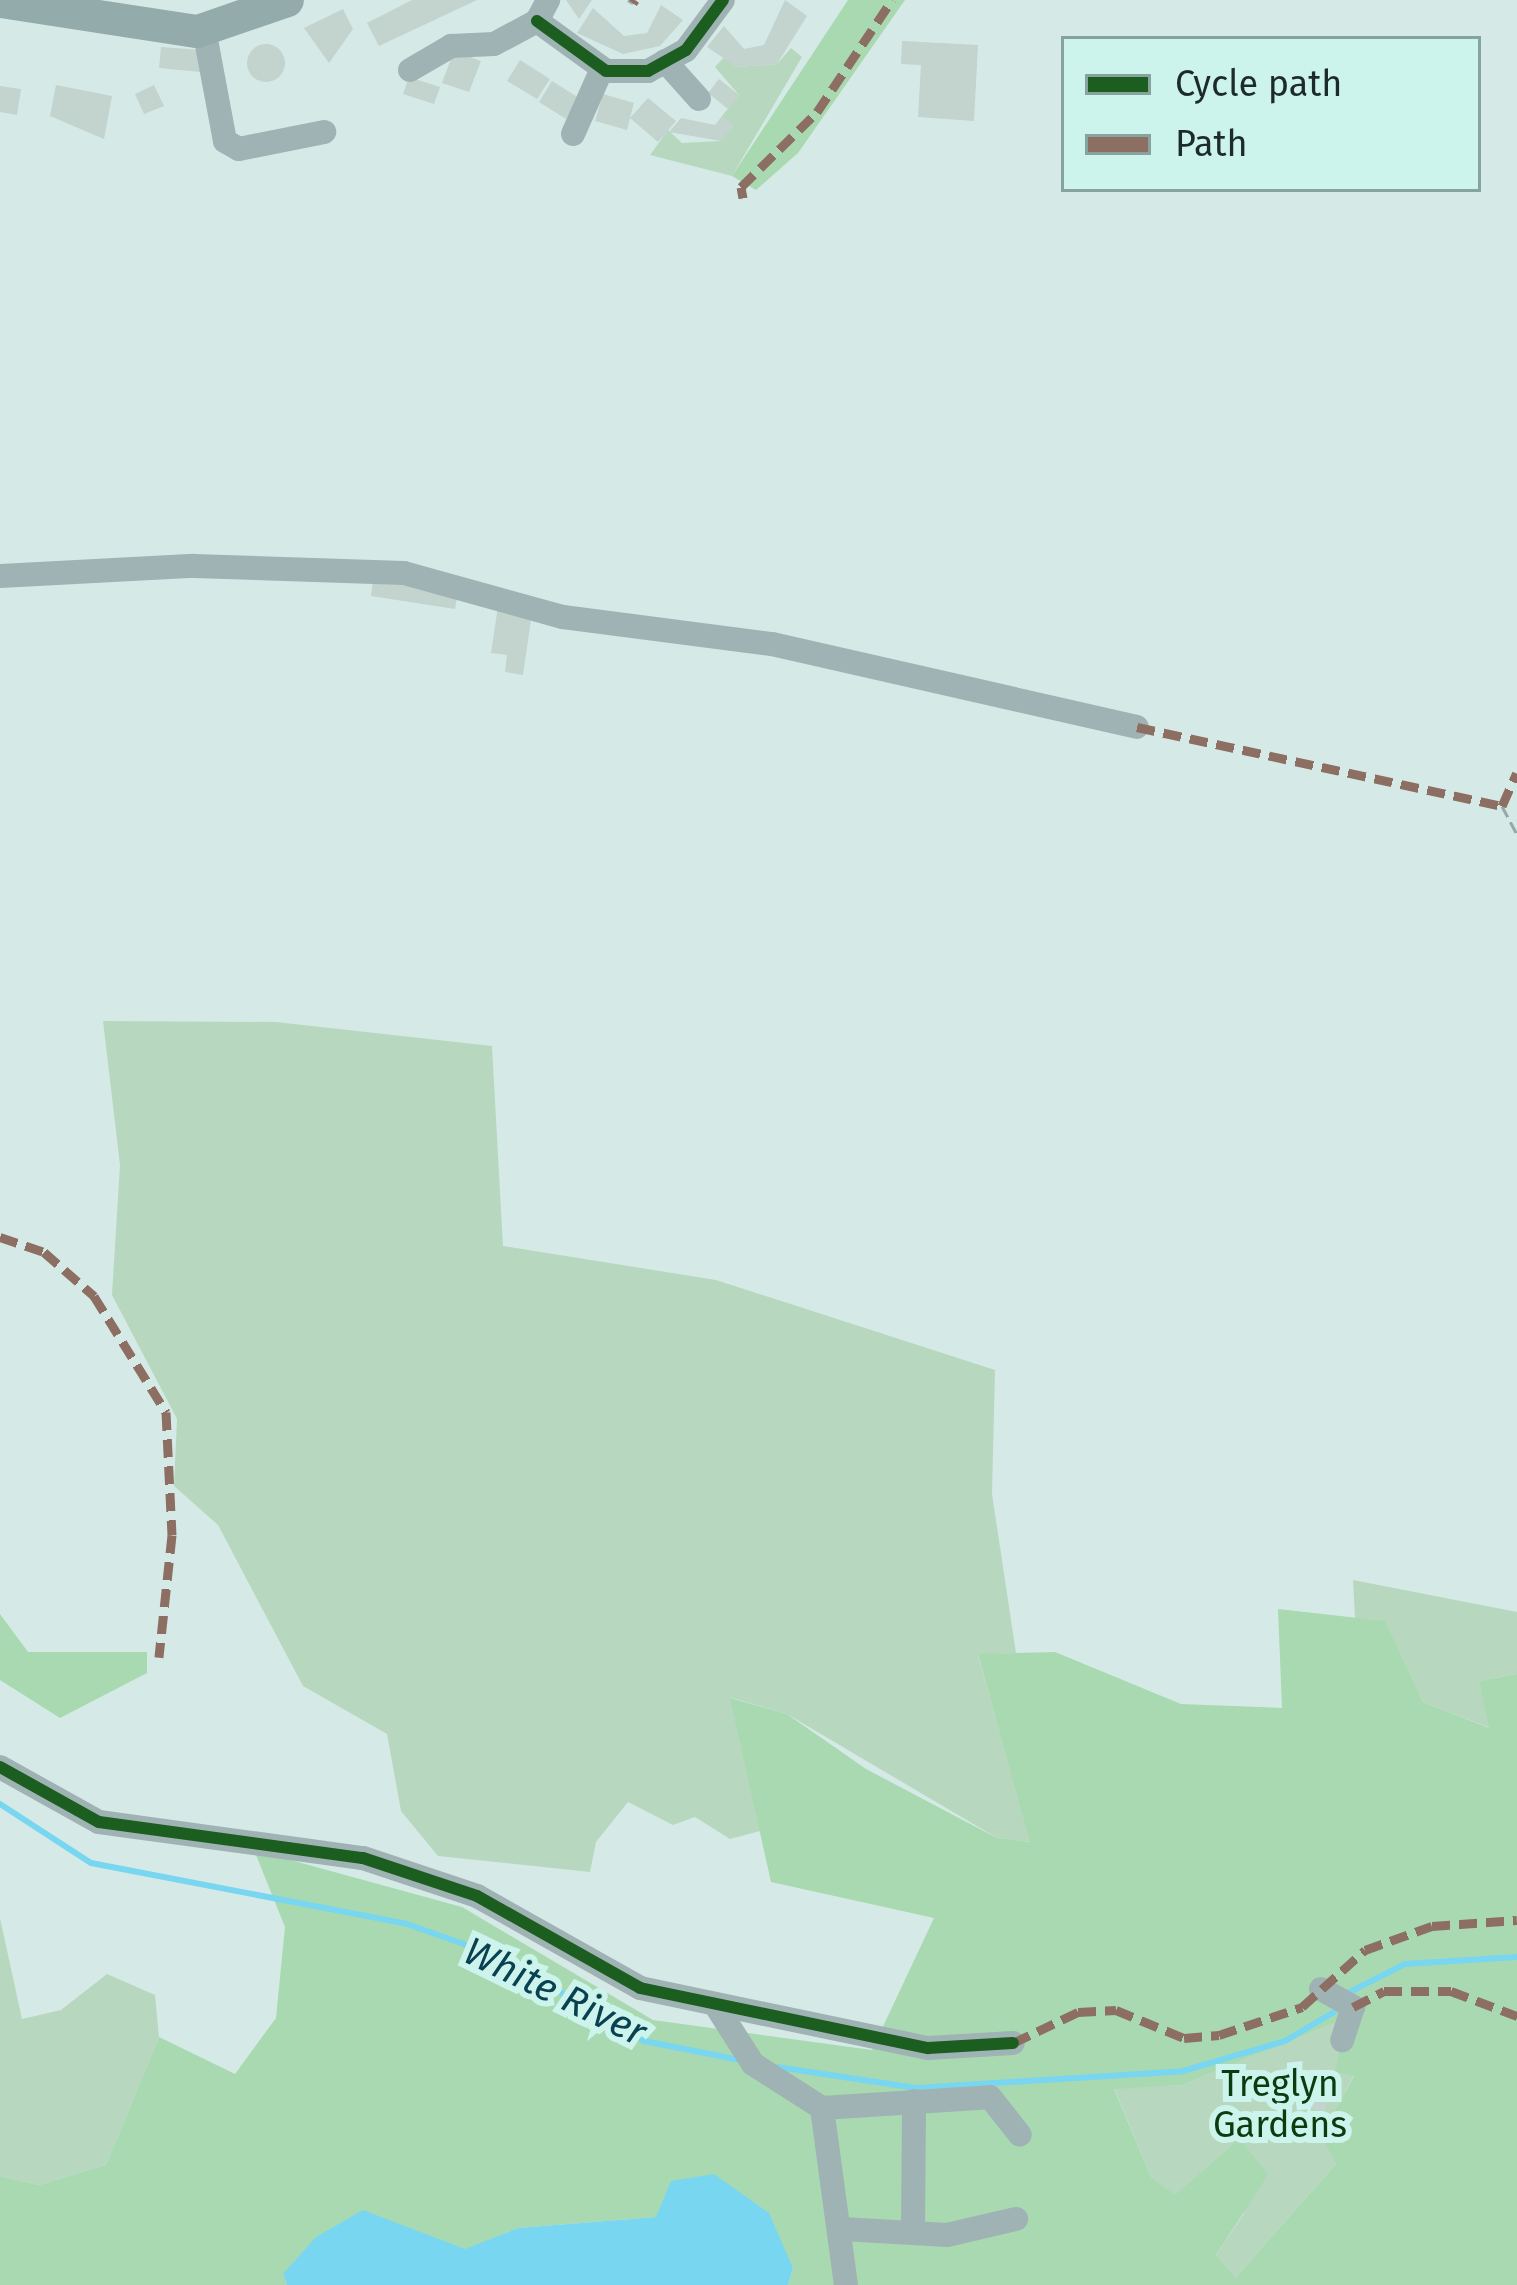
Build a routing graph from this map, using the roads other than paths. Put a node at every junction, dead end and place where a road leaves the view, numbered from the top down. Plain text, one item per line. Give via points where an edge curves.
1 (287, 0) edge
2 (723, 0) edge
3 (0, 1) edge
4 (543, 11) edge
5 (204, 29) junction
6 (665, 62) junction
7 (602, 69) junction
8 (410, 70) dead end
9 (699, 98) dead end
10 (324, 132) dead end
11 (573, 134) dead end
12 (0, 576) edge
13 (1137, 727) dead end
14 (0, 1767) edge
15 (1335, 1997) dead end
16 (718, 2009) junction
17 (1342, 2040) dead end
18 (1013, 2043) dead end
19 (914, 2101) junction
20 (822, 2108) junction
21 (1020, 2135) dead end
22 (1016, 2219) dead end
23 (913, 2227) junction
24 (842, 2229) junction
25 (846, 2285) edge

1 - 5 main road
2 - 6 street
3 - 5 main road
4 - 7 street
4 - 8 street
5 - 10 street via 225,142 239,149
6 - 7 street
6 - 9 street
7 - 11 street
12 - 13 street via 194,566 404,573 563,617 772,644
14 - 16 street via 99,1822 363,1858 477,1896 640,1988
15 - 17 street
16 - 18 street via 928,2048
16 - 20 street via 749,2060
19 - 20 street
19 - 21 street via 990,2097
19 - 23 street
20 - 24 street
22 - 23 street via 947,2235
23 - 24 street
24 - 25 street

